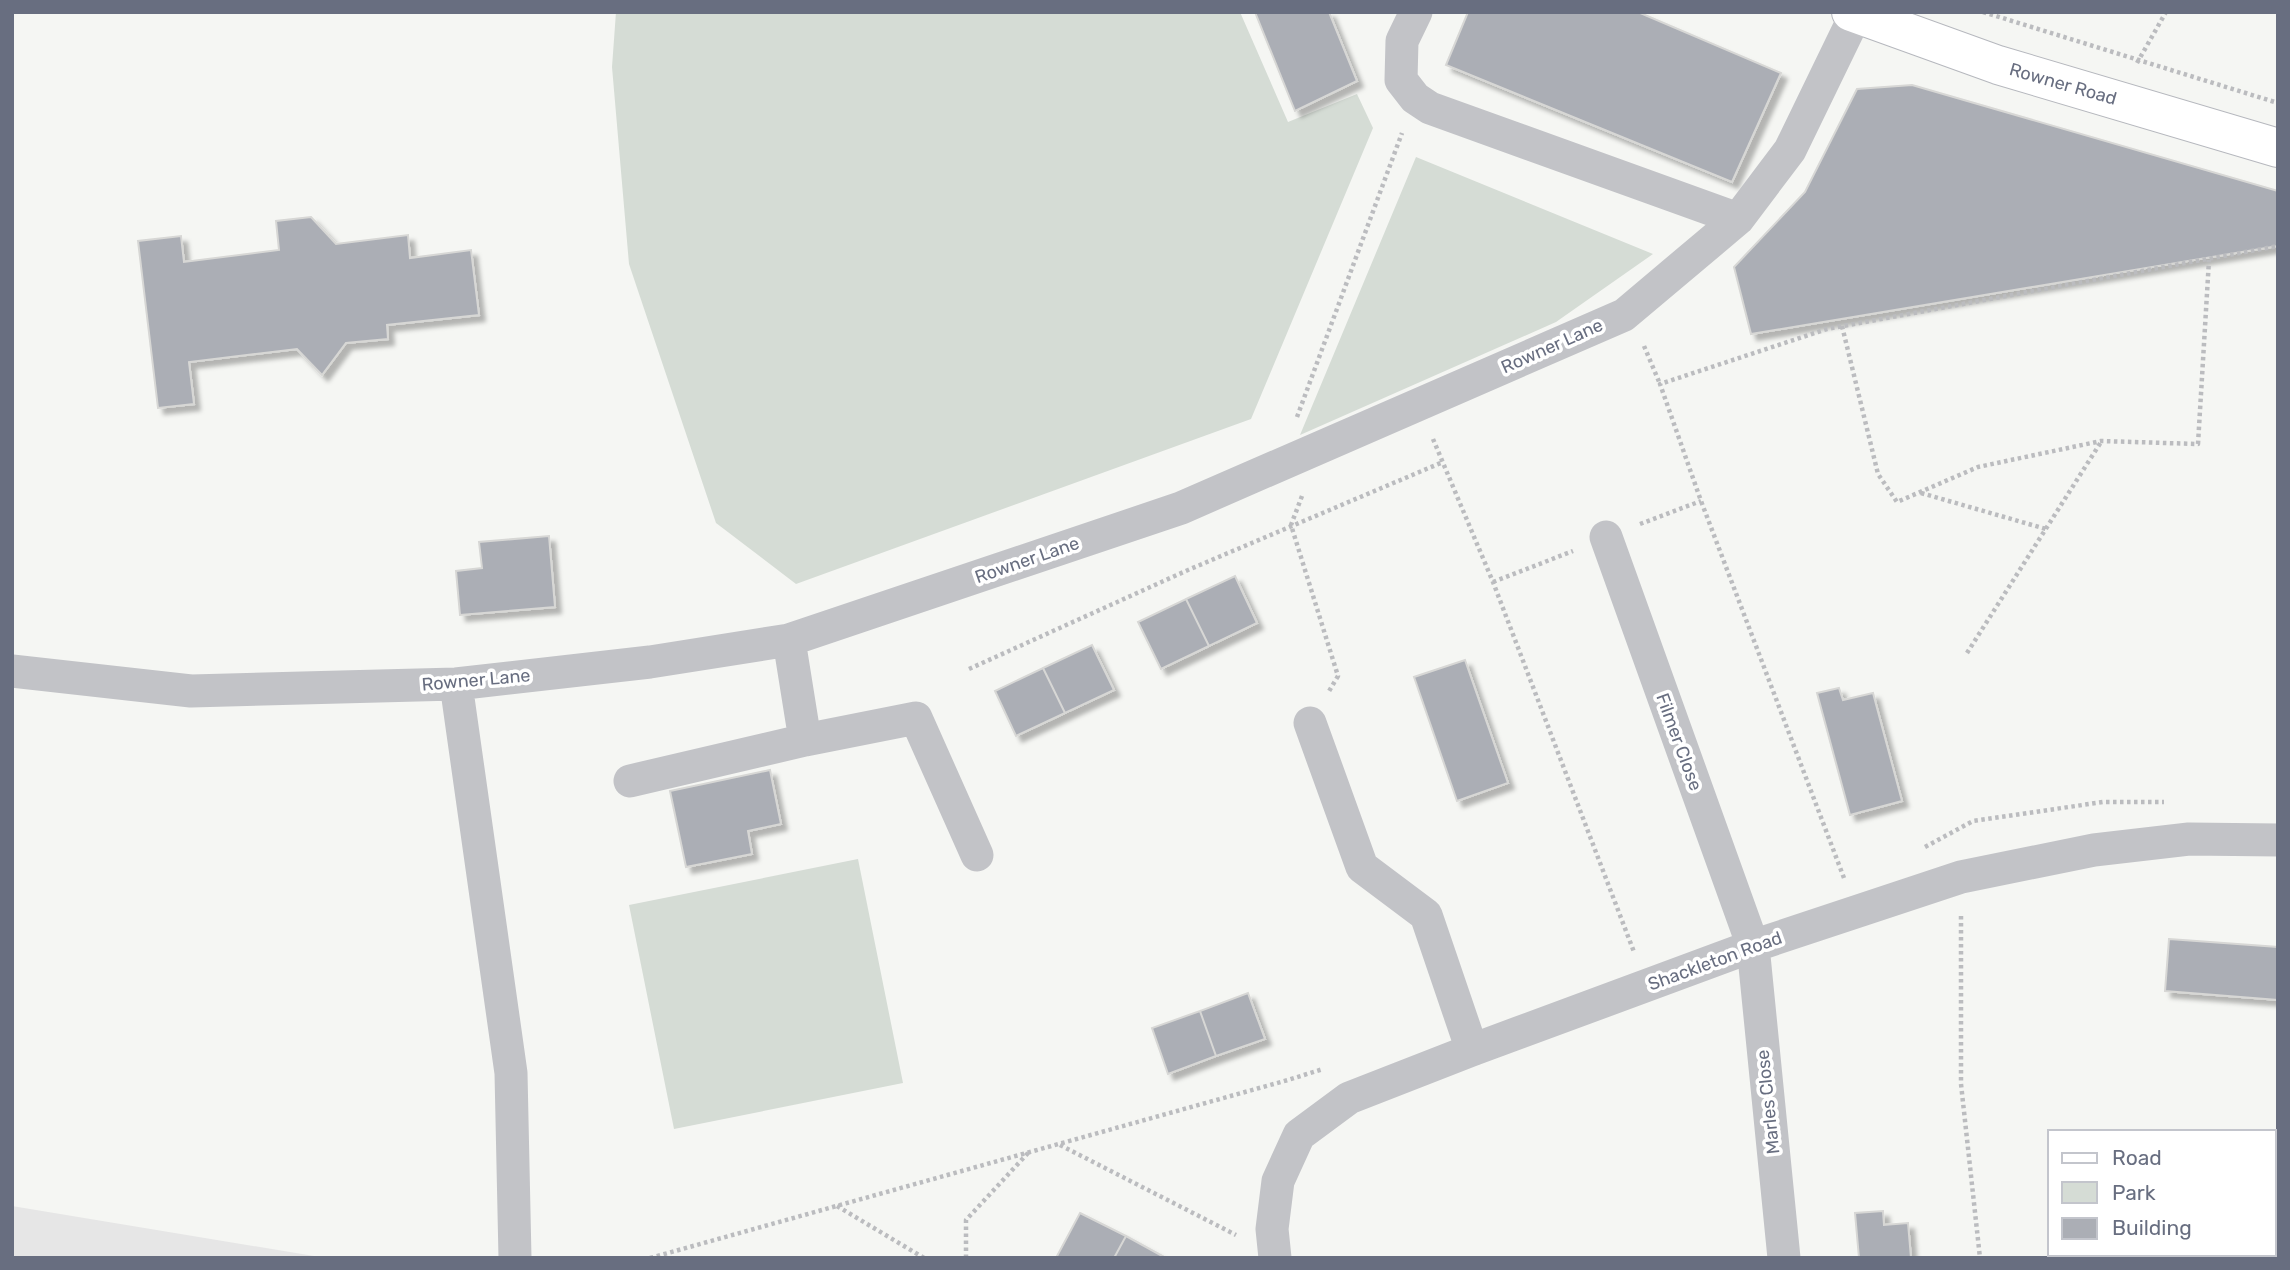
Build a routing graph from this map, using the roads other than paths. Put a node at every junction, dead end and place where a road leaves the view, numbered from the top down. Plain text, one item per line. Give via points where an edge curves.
1 (1416, 12) edge
2 (1853, 13) edge
3 (2278, 148) edge
4 (1738, 219) junction
5 (1606, 537) dead end
6 (789, 640) junction
7 (12, 671) edge
8 (456, 684) junction
9 (1310, 723) road end
10 (805, 740) junction
11 (630, 781) dead end
12 (2278, 841) edge
13 (978, 855) dead end
14 (1753, 946) junction
15 (1472, 1050) junction
16 (1274, 1256) edge
17 (515, 1258) edge
18 (1784, 1258) edge

1 - 4 street via 1402,41 1401,80 1430,108
2 - 3 main road, Rowner Road via 1998,65
2 - 4 street, Rowner Lane via 1790,150
4 - 6 street, Rowner Lane via 1624,315 1181,508
5 - 14 street, Filmer Close
6 - 8 street, Rowner Lane via 650,662
6 - 10 street
7 - 8 street, Rowner Lane via 191,691
8 - 17 street via 511,1073
9 - 15 street via 1362,867 1426,915
10 - 11 street
10 - 13 street via 915,718
12 - 14 street, Shackleton Road via 2176,840 2094,850 1961,877
14 - 15 street, Shackleton Road
14 - 18 street, Marles Close
15 - 16 street, Shackleton Road via 1349,1098 1299,1136 1278,1181

